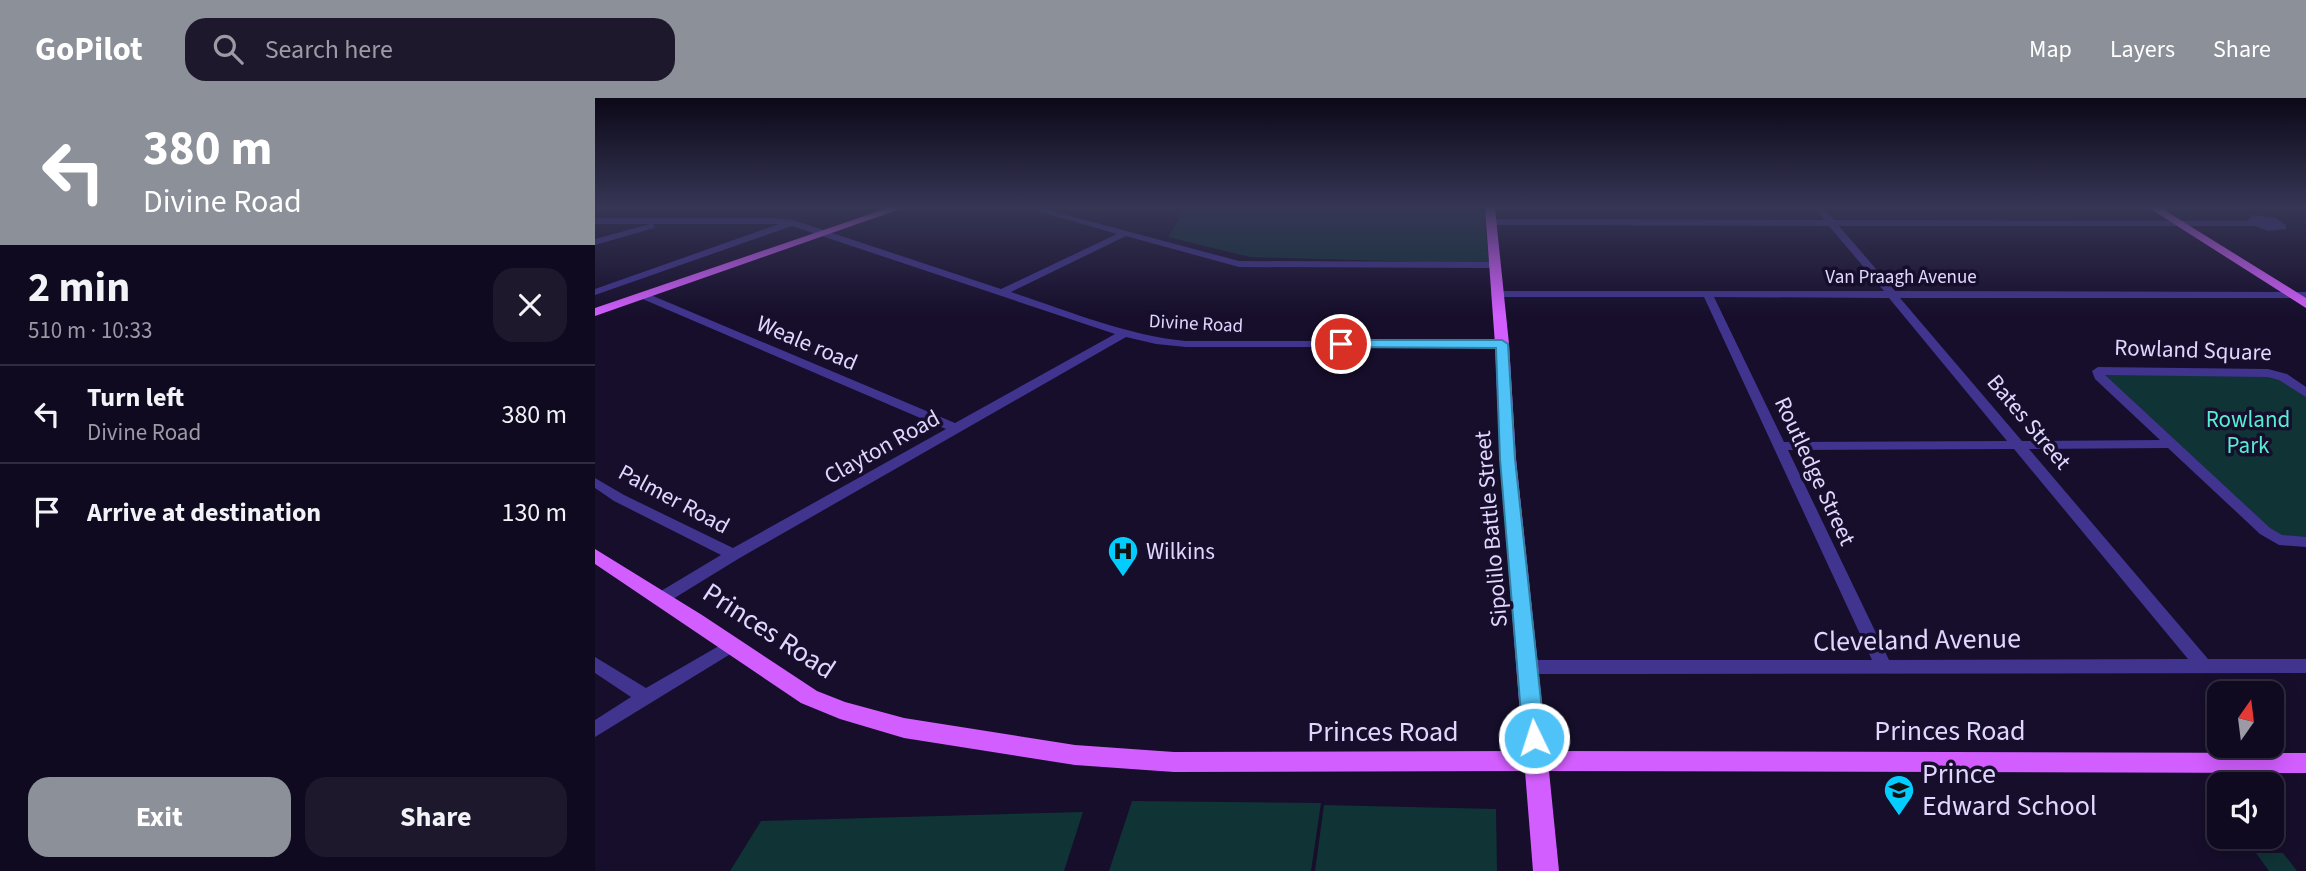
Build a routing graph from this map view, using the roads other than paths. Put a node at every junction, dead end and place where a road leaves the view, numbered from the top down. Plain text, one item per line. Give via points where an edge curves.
1 (733, 244) edge
2 (791, 244) edge
3 (852, 244) edge
4 (1103, 244) edge
5 (1166, 244) edge
6 (1492, 244) edge
7 (1850, 244) edge
8 (2210, 244) edge
9 (1493, 265) junction
10 (595, 292) edge
11 (1001, 293) junction
12 (642, 295) junction
13 (1496, 295) junction
14 (1708, 295) junction
15 (1894, 295) junction
16 (2292, 295) junction
17 (2306, 295) edge
18 (2306, 304) edge
19 (595, 312) edge
20 (1124, 333) junction
21 (1502, 344) junction
22 (2306, 393) edge
23 (957, 429) junction
24 (2019, 443) junction
25 (2175, 444) junction
26 (1778, 446) junction
27 (595, 482) edge
28 (2306, 542) edge
29 (733, 555) junction
30 (596, 556) edge
31 (662, 598) junction
32 (731, 645) junction
33 (595, 664) edge
34 (1883, 665) junction
35 (2204, 666) junction
36 (2306, 666) edge
37 (1529, 667) junction
38 (645, 696) junction
39 (595, 729) edge
40 (1536, 762) junction
41 (2306, 763) edge
42 (1546, 871) edge

1 - 10 street
2 - 12 main road
3 - 11 street, Divine Road
4 - 11 street
5 - 9 street via 1254,265
6 - 9 main road, Sipolilo Battle Street
7 - 15 street, Bates Street
8 - 16 main road
9 - 13 main road, Sipolilo Battle Street
11 - 20 street, Divine Road
12 - 19 main road
12 - 23 street, Weale road
13 - 14 street, Van Praagh Avenue
13 - 21 main road, Sipolilo Battle Street
14 - 15 street, Van Praagh Avenue
14 - 26 street, Routledge Street
15 - 16 street, Van Praagh Avenue
15 - 24 street, Bates Street
16 - 17 street, Van Praagh Avenue
16 - 18 main road
20 - 21 street, Divine Road via 1186,344
20 - 23 street, Clayton Road
21 - 37 main road, Sipolilo Battle Street via 1508,459
22 - 25 street, Rowland Square via 2268,373 2098,371
23 - 29 street, Clayton Road
24 - 25 street
24 - 26 street
24 - 35 street, Bates Street
25 - 28 street, Rowland Square via 2265,531 2279,540
26 - 34 street, Routledge Street
27 - 29 street, Palmer Road
29 - 31 street, Clayton Road
30 - 31 main road, Princes Road
31 - 32 main road, Princes Road
32 - 38 street
32 - 40 main road, Princes Road via 809,696 841,710 904,728 1006,746 1174,762
33 - 38 street
34 - 35 street, Cleveland Avenue
34 - 37 street, Cleveland Avenue
35 - 36 street, Cleveland Avenue
37 - 40 main road, Sipolilo Battle Street
38 - 39 street
40 - 41 main road, Princes Road
40 - 42 main road, Sipolilo Battle Street

